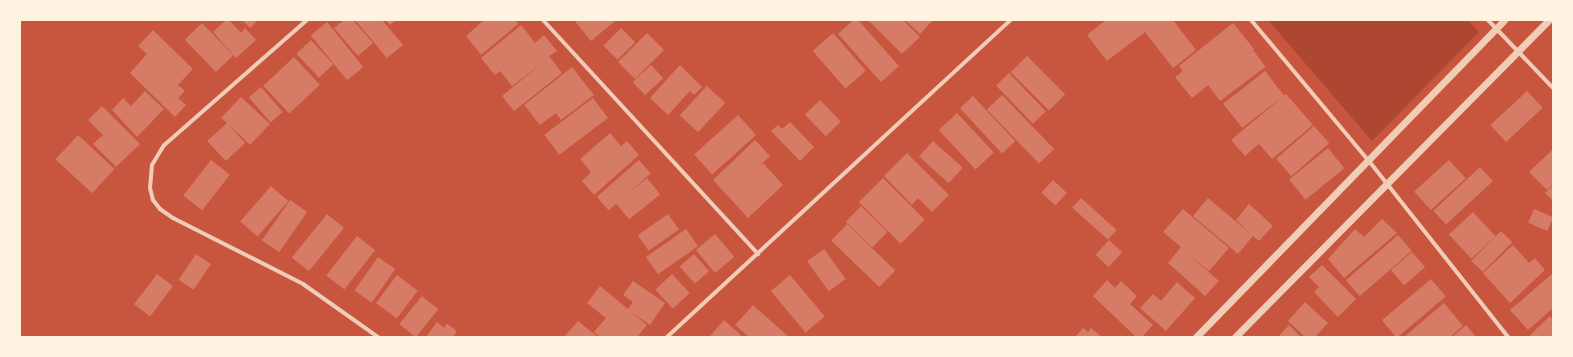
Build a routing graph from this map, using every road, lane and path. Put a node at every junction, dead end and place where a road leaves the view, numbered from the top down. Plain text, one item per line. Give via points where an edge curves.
1 (307, 20) edge
2 (543, 20) edge
3 (1011, 20) edge
4 (1251, 20) edge
5 (1488, 20) edge
6 (1504, 20) edge
7 (1549, 20) edge
8 (1496, 28) junction
9 (1518, 52) junction
10 (1553, 88) edge
11 (1369, 161) junction
12 (1386, 184) junction
13 (758, 254) junction
14 (378, 337) edge
15 (667, 337) edge
16 (1196, 337) edge
17 (1235, 337) edge
18 (1508, 337) edge

1 - 14 street via 184,126 156,155 150,175 150,188 153,200 173,218 303,284
2 - 13 street
3 - 13 street
4 - 11 street
5 - 8 street
6 - 8 street
7 - 9 street
8 - 9 street
8 - 11 street
9 - 10 street
9 - 12 street
11 - 12 street
11 - 16 street
12 - 17 street
12 - 18 street
13 - 15 street

